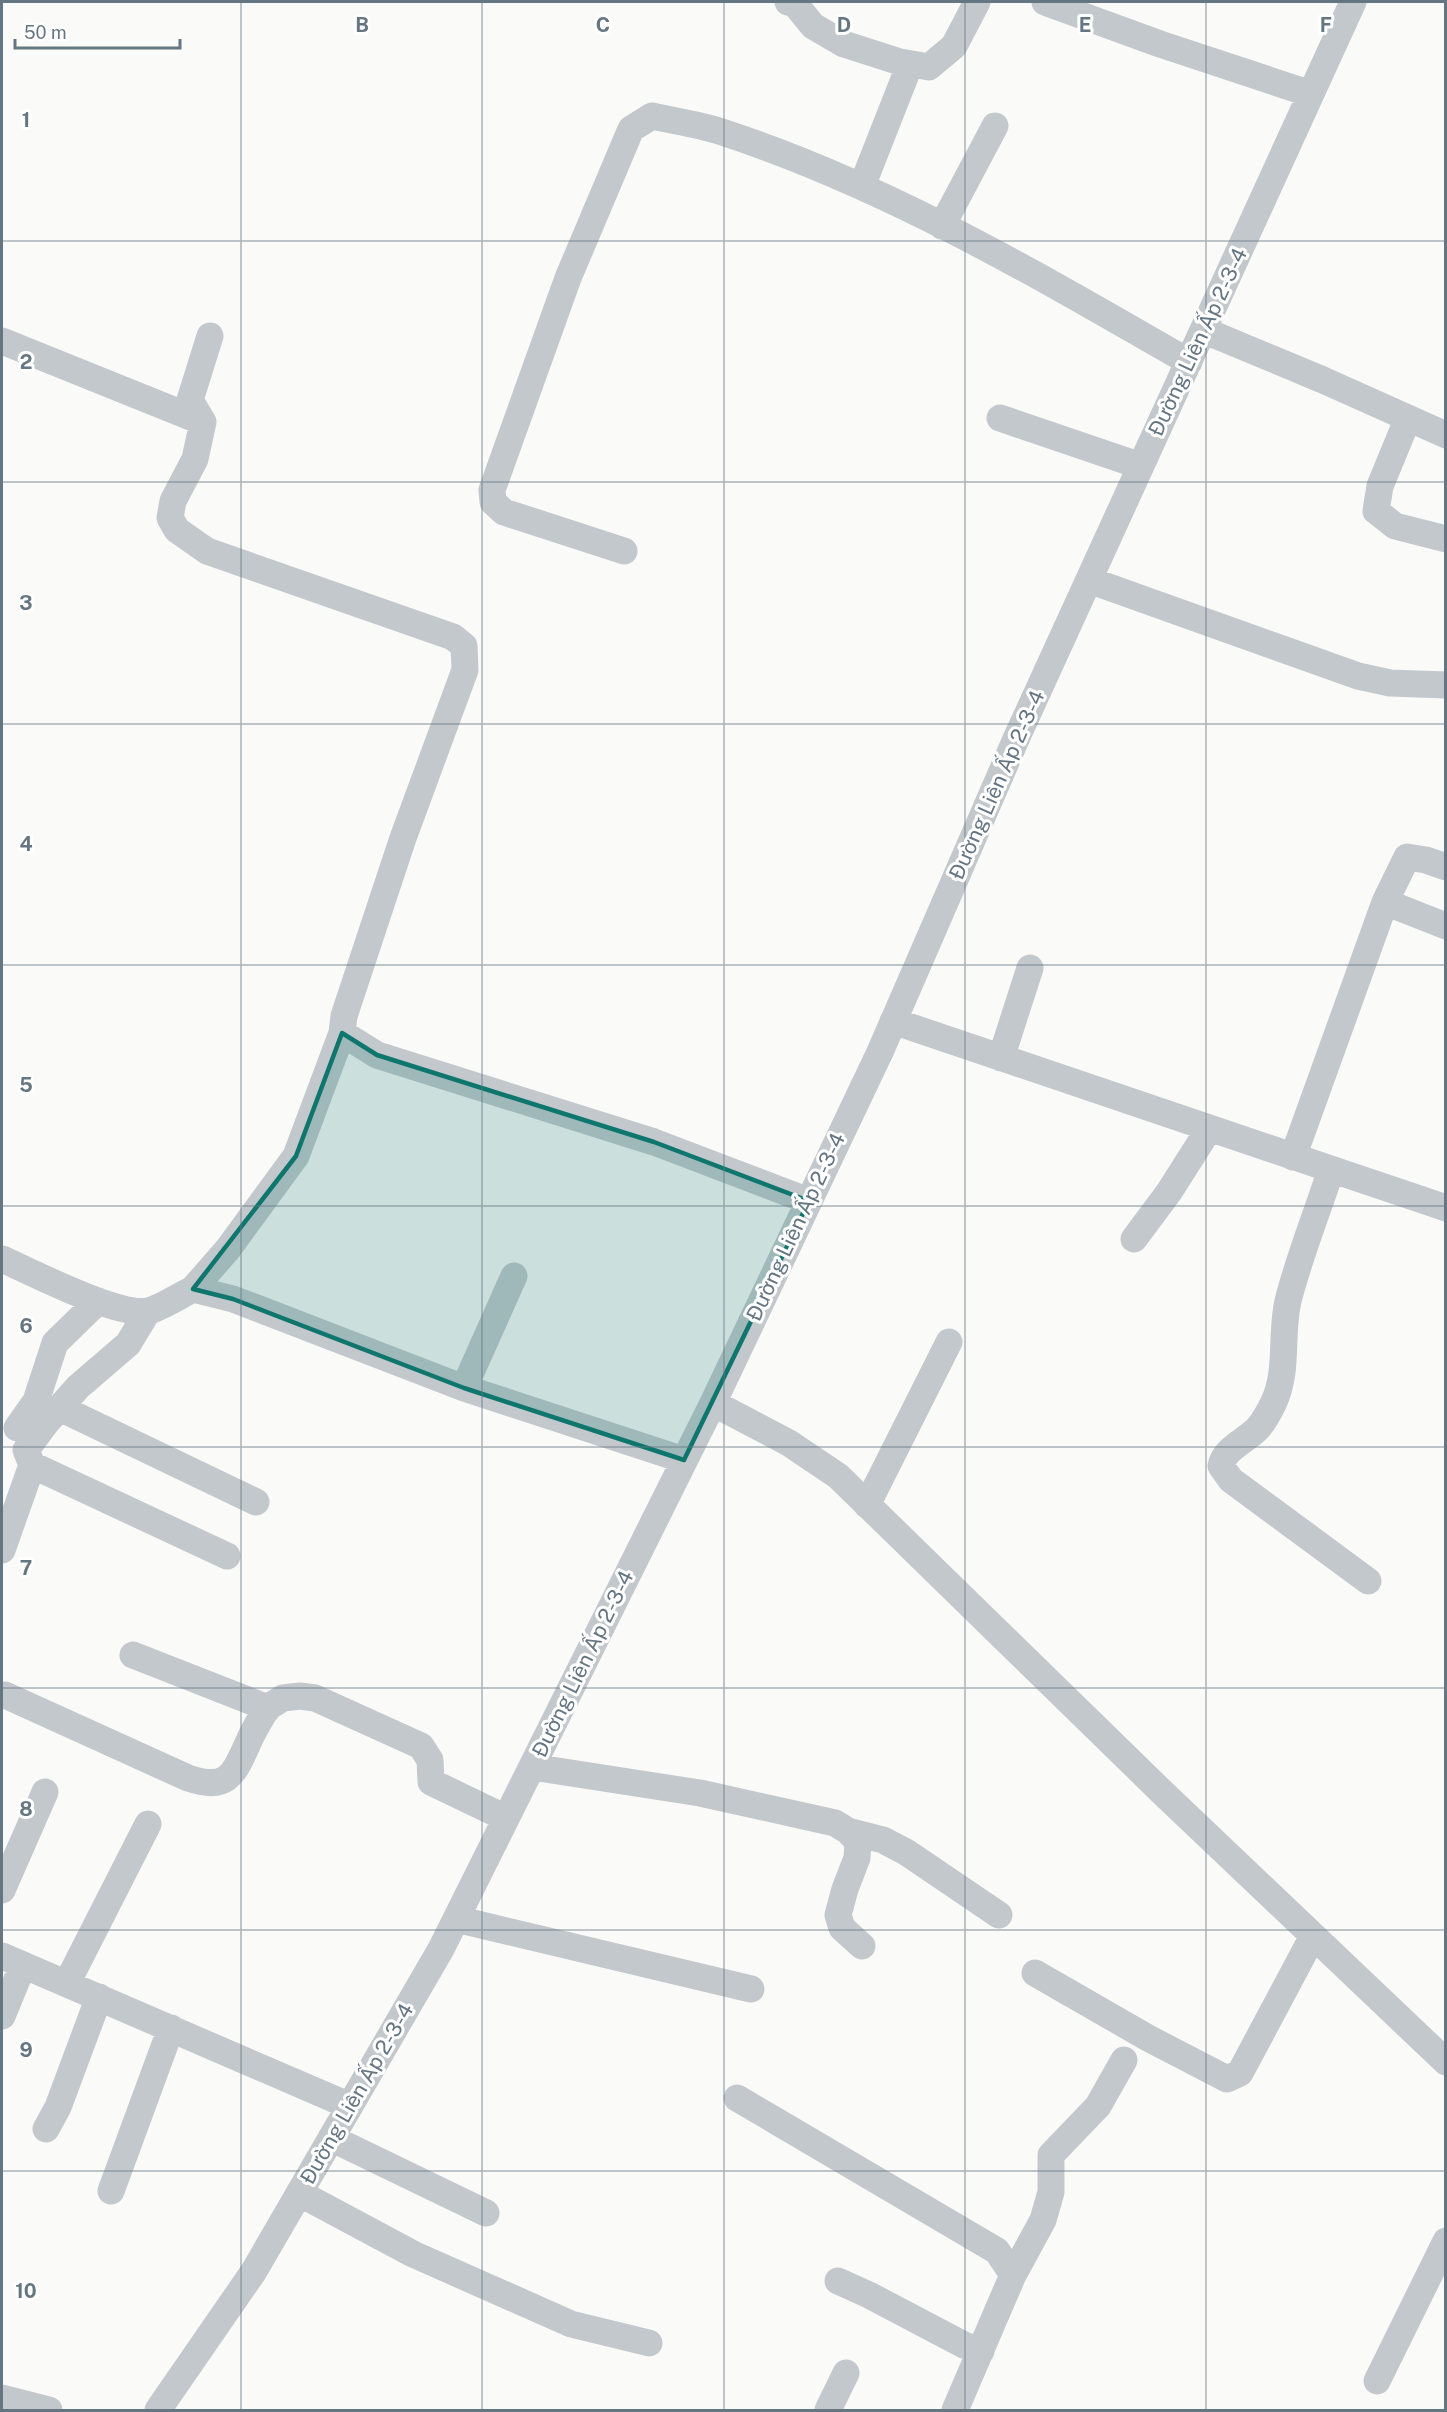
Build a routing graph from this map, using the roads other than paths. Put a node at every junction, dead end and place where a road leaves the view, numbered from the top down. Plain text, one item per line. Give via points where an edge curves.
1 (788, 2) edge
2 (977, 2) edge
3 (1045, 2) edge
4 (1353, 2) edge
5 (910, 64) junction
6 (1311, 94) junction
7 (995, 126) dead end
8 (862, 186) junction
9 (942, 226) junction
10 (1203, 330) junction
11 (210, 336) dead end
12 (2, 341) edge
13 (1189, 362) junction
14 (1000, 418) dead end
15 (1408, 418) junction
16 (203, 422) junction
17 (1446, 435) edge
18 (1141, 466) junction
19 (1446, 539) edge
20 (624, 551) dead end
21 (1089, 580) junction
22 (1446, 684) edge
23 (1446, 867) edge
24 (1385, 902) junction
25 (1446, 926) edge
26 (1030, 968) dead end
27 (893, 1021) junction
28 (342, 1034) junction
29 (1001, 1058) junction
30 (1209, 1129) junction
31 (1293, 1157) junction
32 (1331, 1170) junction
33 (809, 1201) junction
34 (1446, 1208) edge
35 (1134, 1239) dead end
36 (2, 1259) edge
37 (514, 1276) dead end
38 (194, 1289) junction
39 (98, 1301) junction
40 (148, 1311) junction
41 (949, 1342) dead end
42 (464, 1388) junction
43 (713, 1403) junction
44 (60, 1407) junction
45 (17, 1428) dead end
46 (684, 1460) junction
47 (32, 1465) junction
48 (256, 1502) dead end
49 (867, 1505) junction
50 (2, 1550) edge
51 (226, 1556) dead end
52 (1368, 1581) dead end
53 (133, 1655) dead end
54 (5, 1695) dead end
55 (268, 1708) junction
56 (532, 1767) junction
57 (45, 1792) dead end
58 (506, 1818) junction
59 (148, 1824) dead end
60 (848, 1831) junction
61 (2, 1890) edge
62 (999, 1916) dead end
63 (456, 1919) junction
64 (1313, 1936) junction
65 (862, 1946) dead end
66 (12, 1960) edge
67 (1035, 1973) dead end
68 (67, 1983) junction
69 (751, 1989) dead end
70 (99, 1997) junction
71 (2, 2016) edge
72 (171, 2028) junction
73 (1124, 2060) dead end
74 (1446, 2062) edge
75 (737, 2098) dead end
76 (350, 2106) junction
77 (46, 2129) dead end
78 (331, 2138) junction
79 (111, 2191) dead end
80 (299, 2193) junction
81 (486, 2213) dead end
82 (1446, 2241) edge
83 (1013, 2275) junction
84 (838, 2281) dead end
85 (649, 2343) dead end
86 (981, 2351) junction
87 (846, 2373) dead end
88 (1377, 2381) dead end
89 (2, 2398) edge
90 (49, 2410) edge
91 (158, 2410) edge
92 (828, 2410) edge
93 (956, 2410) edge

1 - 5 street via 831,38
2 - 5 street via 954,46 928,67
3 - 6 street
4 - 6 street, Đường Liên Ấp 2-3-4
5 - 8 street
6 - 10 street, Đường Liên Ấp 2-3-4
7 - 9 street
8 - 9 street
8 - 20 street via 717,130 652,116 631,129 568,278 492,496 504,512
9 - 13 street
10 - 13 street, Đường Liên Ấp 2-3-4
10 - 15 street
11 - 16 street via 190,400
12 - 16 street
13 - 18 street, Đường Liên Ấp 2-3-4
14 - 18 street
15 - 17 street
15 - 19 street via 1380,486 1376,510 1395,526
16 - 28 street via 195,459 173,501 170,518 177,530 207,551 453,637 464,646 465,670 399,850 344,1016
18 - 21 street, Đường Liên Ấp 2-3-4
21 - 22 street via 1358,676 1390,683
21 - 27 street, Đường Liên Ấp 2-3-4
23 - 24 street via 1407,857
24 - 25 street
24 - 31 street
26 - 29 street
27 - 29 street
27 - 33 street, Đường Liên Ấp 2-3-4
28 - 33 street via 377,1055 654,1142
28 - 38 street via 296,1156
29 - 30 street
30 - 31 street
30 - 35 street
31 - 32 street
32 - 34 street
32 - 52 street via 1288,1299 1276,1398 1259,1427 1231,1450 1221,1466 1231,1480
33 - 43 street, Đường Liên Ấp 2-3-4
36 - 39 street
37 - 42 street
38 - 40 street
38 - 42 street via 233,1299
39 - 40 street via 125,1310
39 - 45 street via 55,1343 36,1401
40 - 44 street via 128,1344
41 - 49 street
42 - 46 street
43 - 46 street, Đường Liên Ấp 2-3-4
43 - 49 street via 789,1443 838,1476
44 - 47 street via 26,1450
44 - 48 street
46 - 56 street, Đường Liên Ấp 2-3-4
47 - 50 street
47 - 51 street
49 - 64 street
53 - 55 street
54 - 55 street via 209,1784 220,1783 234,1772
55 - 58 street via 291,1696 315,1698 421,1746 430,1760 431,1782
56 - 58 street, Đường Liên Ấp 2-3-4
56 - 60 street via 794,1812 835,1823
57 - 61 street
58 - 63 street, Đường Liên Ấp 2-3-4
59 - 68 street
60 - 62 street via 883,1840 906,1852
60 - 65 street via 858,1842 857,1858 838,1915 842,1928
63 - 69 street
63 - 76 street, Đường Liên Ấp 2-3-4
64 - 67 street via 1240,2073 1227,2079
64 - 74 street
66 - 68 street
66 - 71 street
68 - 70 street
70 - 72 street
70 - 77 street
72 - 76 street
72 - 79 street
73 - 83 street via 1098,2106 1051,2155 1051,2192 1043,2220
75 - 83 street via 997,2251
76 - 78 street, Đường Liên Ấp 2-3-4
78 - 80 street, Đường Liên Ấp 2-3-4
78 - 81 street
80 - 85 street via 413,2254 571,2324
80 - 91 street, Đường Liên Ấp 2-3-4 via 254,2271
82 - 88 street
83 - 86 street
84 - 86 street
86 - 93 street
87 - 92 street
89 - 90 street

